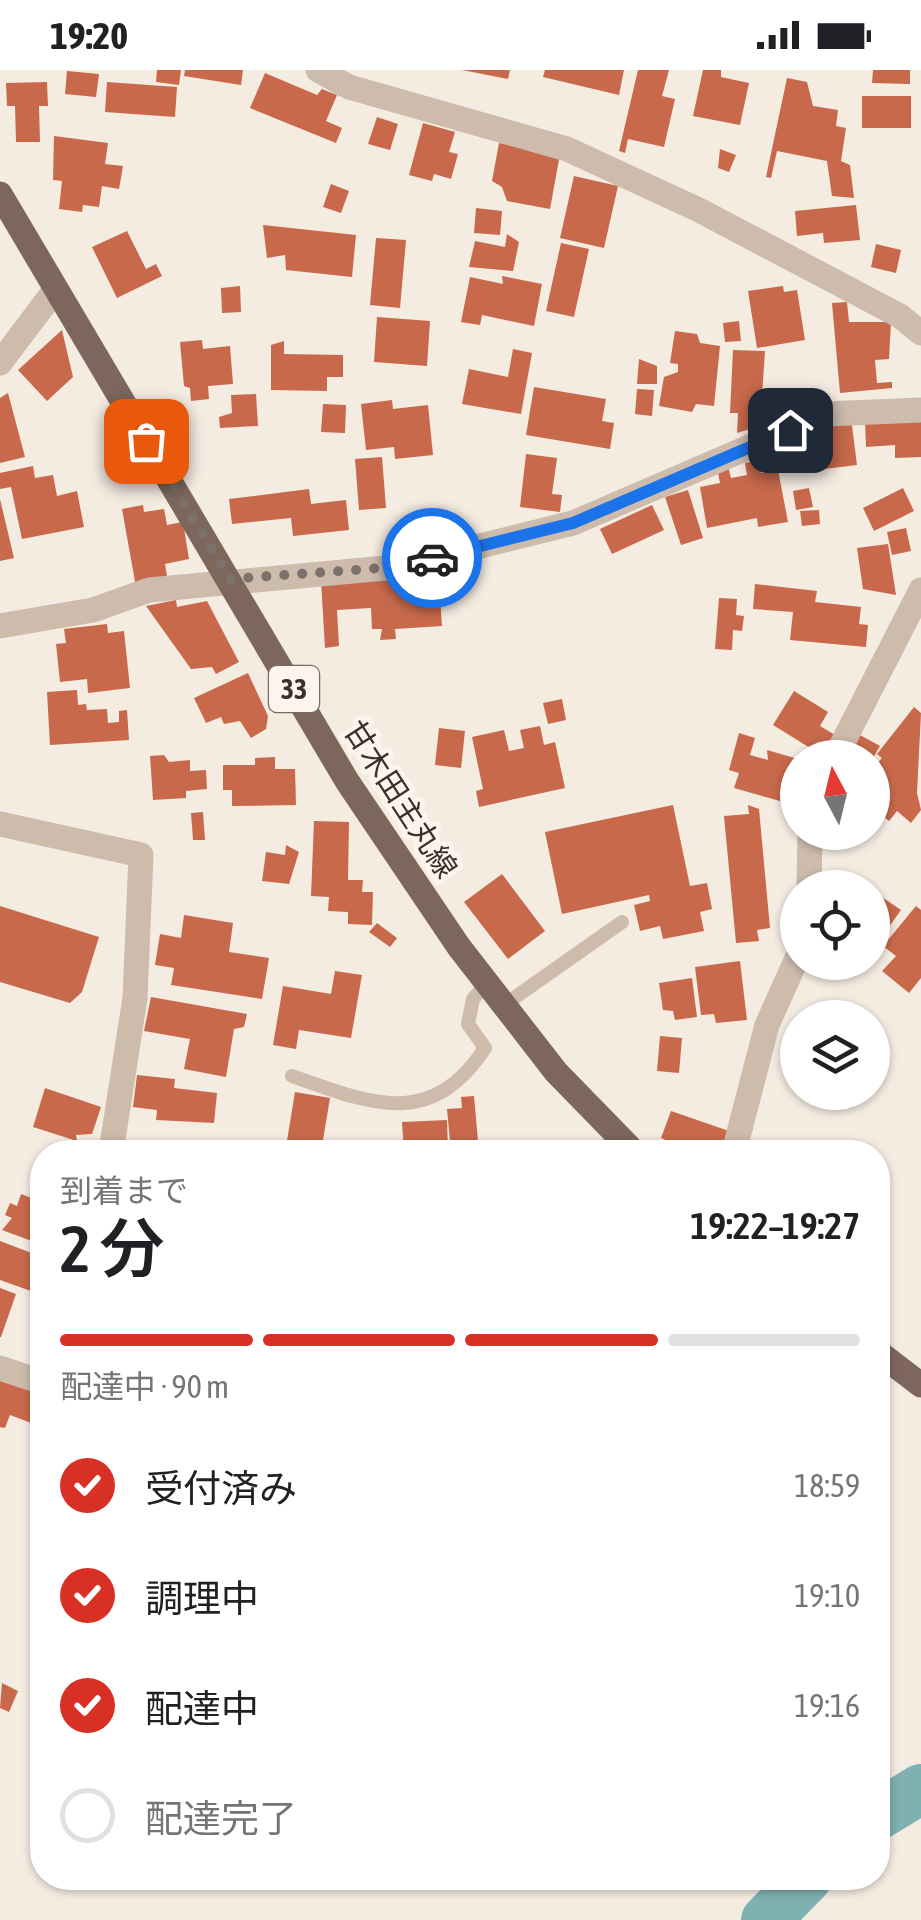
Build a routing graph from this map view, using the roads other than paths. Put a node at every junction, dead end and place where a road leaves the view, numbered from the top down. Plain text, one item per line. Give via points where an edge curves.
1 (318, 70) edge
2 (0, 194) edge
3 (55, 290) junction
4 (921, 333) edge
5 (0, 363) edge
6 (921, 410) edge
7 (230, 579) junction
8 (921, 590) edge
9 (0, 626) edge
10 (844, 740) edge
11 (0, 824) edge
12 (622, 922) dead end
13 (787, 980) edge
14 (487, 982) junction
15 (504, 1005) junction
16 (292, 1076) dead end
17 (114, 1140) edge
18 (622, 1140) edge
19 (737, 1140) edge
20 (890, 1361) edge
21 (0, 1368) edge
22 (30, 1378) edge
23 (921, 1385) edge

1 - 4 street via 349,87 567,150 699,210
2 - 3 main road, 甘木田主丸線 / 33
3 - 5 street
3 - 7 main road, 甘木田主丸線 / 33
6 - 7 street via 826,414 573,523 396,567
7 - 9 street via 149,590 93,610
7 - 14 main road, 甘木田主丸線 / 33 via 348,780
8 - 10 street
11 - 17 street via 141,854 135,998
12 - 15 lane
13 - 19 street via 767,1024
14 - 15 main road, 甘木田主丸線 / 33
14 - 16 lane via 473,999 468,1024 485,1048 468,1074 434,1100 360,1100
15 - 18 main road, 甘木田主丸線 / 33 via 556,1072
20 - 23 main road
21 - 22 street

